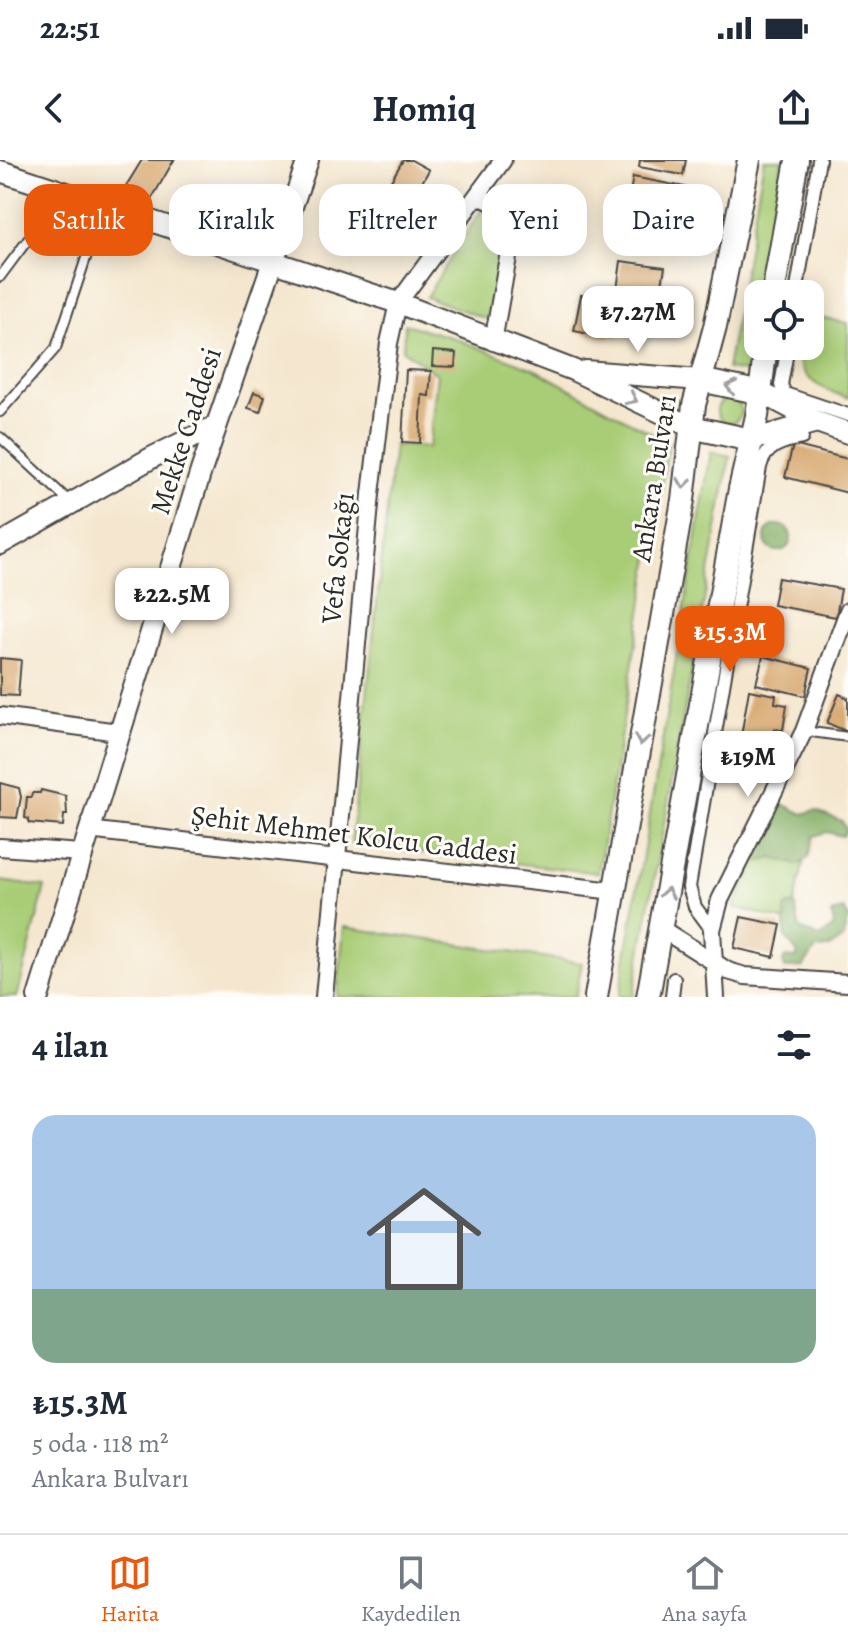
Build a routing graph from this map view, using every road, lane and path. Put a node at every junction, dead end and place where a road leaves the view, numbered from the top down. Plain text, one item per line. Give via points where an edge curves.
1 (308, 160) edge
2 (503, 160) edge
3 (749, 160) edge
4 (797, 160) edge
5 (819, 160) edge
6 (0, 171) edge
7 (39, 184) edge
8 (478, 196) junction
9 (153, 223) edge
10 (24, 245) edge
11 (86, 256) edge
12 (272, 264) junction
13 (0, 277) edge
14 (776, 280) edge
15 (798, 280) edge
16 (398, 303) junction
17 (493, 342) junction
18 (765, 360) edge
19 (785, 360) edge
20 (573, 370) junction
21 (700, 380) junction
22 (762, 393) junction
23 (0, 412) edge
24 (848, 415) edge
25 (817, 422) junction
26 (216, 426) junction
27 (691, 427) junction
28 (848, 433) edge
29 (0, 437) edge
30 (802, 438) dead end
31 (751, 440) junction
32 (71, 504) junction
33 (0, 544) edge
34 (848, 611) edge
35 (0, 716) edge
36 (804, 731) junction
37 (118, 732) junction
38 (848, 737) edge
39 (88, 830) junction
40 (0, 847) edge
41 (81, 853) junction
42 (336, 859) junction
43 (614, 891) junction
44 (660, 928) junction
45 (712, 930) junction
46 (714, 964) junction
47 (674, 979) dead end
48 (848, 983) edge
49 (38, 997) edge
50 (324, 997) edge
51 (596, 997) edge
52 (648, 997) edge
53 (672, 997) edge
54 (716, 997) edge

1 - 12 street, Mekke Caddesi
2 - 8 street, Vefa Sokağı
3 - 21 main road, Ankara Bulvarı
4 - 14 main road
5 - 15 street
6 - 7 street
8 - 16 street, Vefa Sokağı
8 - 17 street via 503,207 514,223
9 - 12 street
10 - 13 lane
11 - 23 lane via 56,348
12 - 16 street
12 - 26 street, Mekke Caddesi
16 - 17 street
16 - 42 street, Vefa Sokağı via 371,494
17 - 20 street
18 - 22 main road
19 - 24 street via 781,385 785,394
20 - 21 street
20 -> 27 street
22 -> 21 main road
21 - 27 main road, Ankara Bulvarı
22 - 25 street
22 - 31 main road
25 - 28 street
25 - 31 street
26 - 32 street
26 - 37 street, Mekke Caddesi
27 - 31 main road
27 -> 43 main road, Ankara Bulvarı via 683,500
29 - 32 lane
30 - 45 street via 778,444 763,456 760,467 689,887 695,907
44 -> 31 main road
32 - 33 street
34 - 36 street
35 - 37 street
36 - 38 lane
36 - 45 street via 720,900
37 - 39 street, Mekke Caddesi
39 - 41 street, Mekke Caddesi
39 - 42 street, Şehit Mehmet Kolcu Caddesi
40 - 41 street
41 - 49 street, Mekke Caddesi
42 - 43 street, Şehit Mehmet Kolcu Caddesi
42 - 50 street, Vefa Sokağı
43 - 51 main road, Ankara Bulvarı
44 - 46 street
44 - 52 main road
45 - 46 street
46 - 48 street via 745,976
46 - 54 street
47 - 53 street

